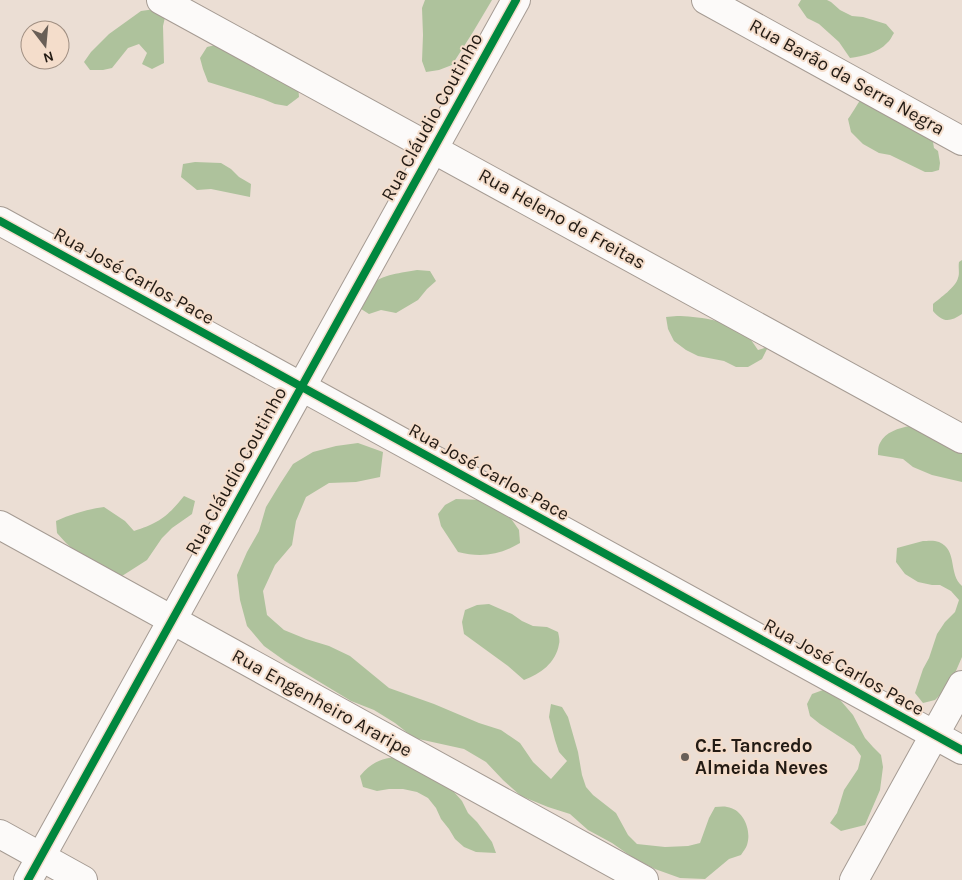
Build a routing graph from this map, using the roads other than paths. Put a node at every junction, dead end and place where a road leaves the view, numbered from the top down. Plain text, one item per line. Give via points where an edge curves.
1 (161, 0) edge
2 (516, 0) edge
3 (706, 0) edge
4 (962, 140) edge
5 (434, 148) junction
6 (0, 221) edge
7 (301, 388) junction
8 (962, 439) edge
9 (0, 525) edge
10 (172, 620) junction
11 (962, 685) edge
12 (934, 735) junction
13 (962, 750) edge
14 (0, 834) edge
15 (35, 868) edge
16 (83, 880) edge
17 (644, 880) edge
18 (854, 880) edge

1 - 5 street, Rua Heleno de Freitas
2 - 5 street, Rua Cláudio Coutinho
3 - 4 street, Rua Barão da Serra Negra
5 - 7 street, Rua Cláudio Coutinho
5 - 8 street, Rua Heleno de Freitas
6 - 7 street, Rua José Carlos Pace
7 - 10 street, Rua Cláudio Coutinho
7 - 12 street, Rua José Carlos Pace
9 - 10 street, Rua Engenheiro Araripe
10 - 15 street, Rua Cláudio Coutinho
10 - 17 street, Rua Engenheiro Araripe
11 - 12 street
12 - 13 street, Rua José Carlos Pace
12 - 18 street
14 - 15 street
15 - 16 street

